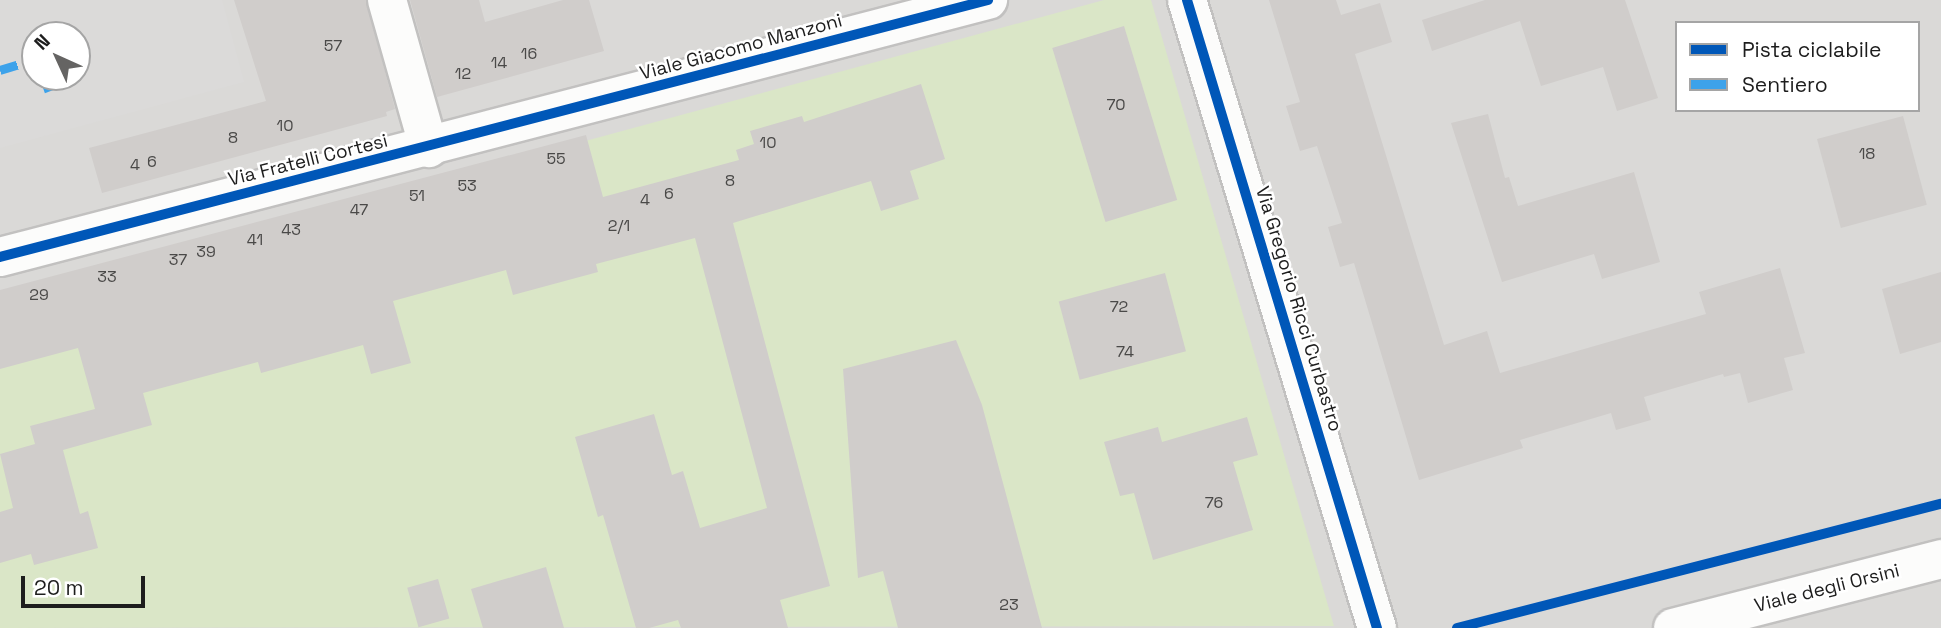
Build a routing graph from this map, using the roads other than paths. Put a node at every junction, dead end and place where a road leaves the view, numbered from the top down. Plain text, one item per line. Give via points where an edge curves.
1 (387, 0) edge
2 (988, 0) edge
3 (1187, 0) edge
4 (624, 96) joint
5 (429, 148) junction
6 (0, 257) edge
7 (1941, 559) edge
8 (1377, 628) edge
9 (1673, 628) edge

1 - 5 street
2 - 4 street, Viale Giacomo Manzoni
3 - 8 street, Via Gregorio Ricci Curbastro
4 - 5 street, Via Fratelli Cortesi
5 - 6 street, Via Fratelli Cortesi
7 - 9 street, Viale degli Orsini

